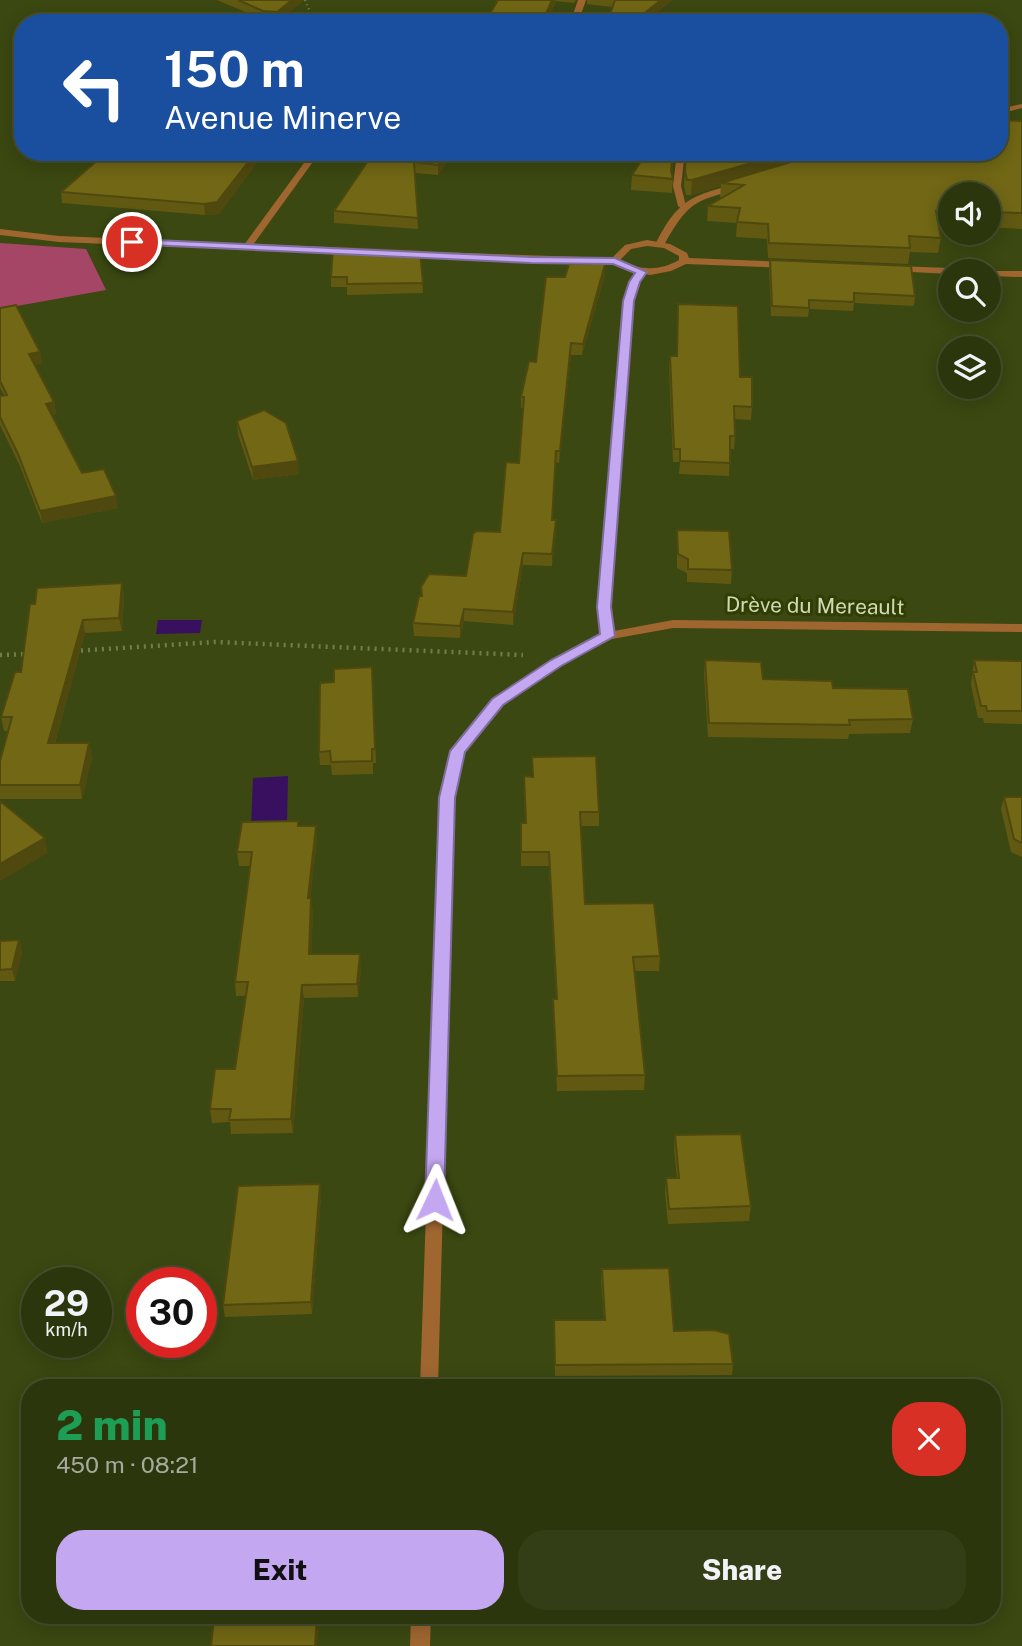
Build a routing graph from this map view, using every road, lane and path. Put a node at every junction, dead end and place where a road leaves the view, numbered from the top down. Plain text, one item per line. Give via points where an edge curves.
1 (309, 161) edge
2 (679, 161) edge
3 (744, 184) edge
4 (682, 206) junction
5 (0, 232) edge
6 (661, 243) junction
7 (247, 247) junction
8 (356, 251) edge
9 (396, 253) edge
10 (615, 261) junction
11 (684, 261) junction
12 (804, 266) edge
13 (884, 269) edge
14 (938, 271) edge
15 (642, 272) junction
16 (1001, 273) edge
17 (1022, 274) edge
18 (1022, 628) edge
19 (608, 636) junction
20 (67, 651) edge
21 (40, 653) edge
22 (0, 655) edge
23 (556, 663) junction
24 (429, 1379) edge
25 (421, 1624) edge
26 (421, 1646) edge

1 - 7 street
2 - 4 street via 676,192
3 - 4 street
4 - 6 street
5 - 7 street
6 - 10 street via 631,246
6 - 11 street via 684,255
7 - 8 street
9 - 10 street
10 - 15 street
11 - 12 street
11 - 15 street
13 - 14 street
15 - 19 street via 629,301 604,607
16 - 17 street
18 - 19 street, Drève du Mereault via 673,624
19 - 23 street, Drève du Mereault
20 - 23 path via 215,642 516,653
21 - 22 path
23 - 24 street, Drève du Mereault via 497,702 457,751 447,798
25 - 26 street

